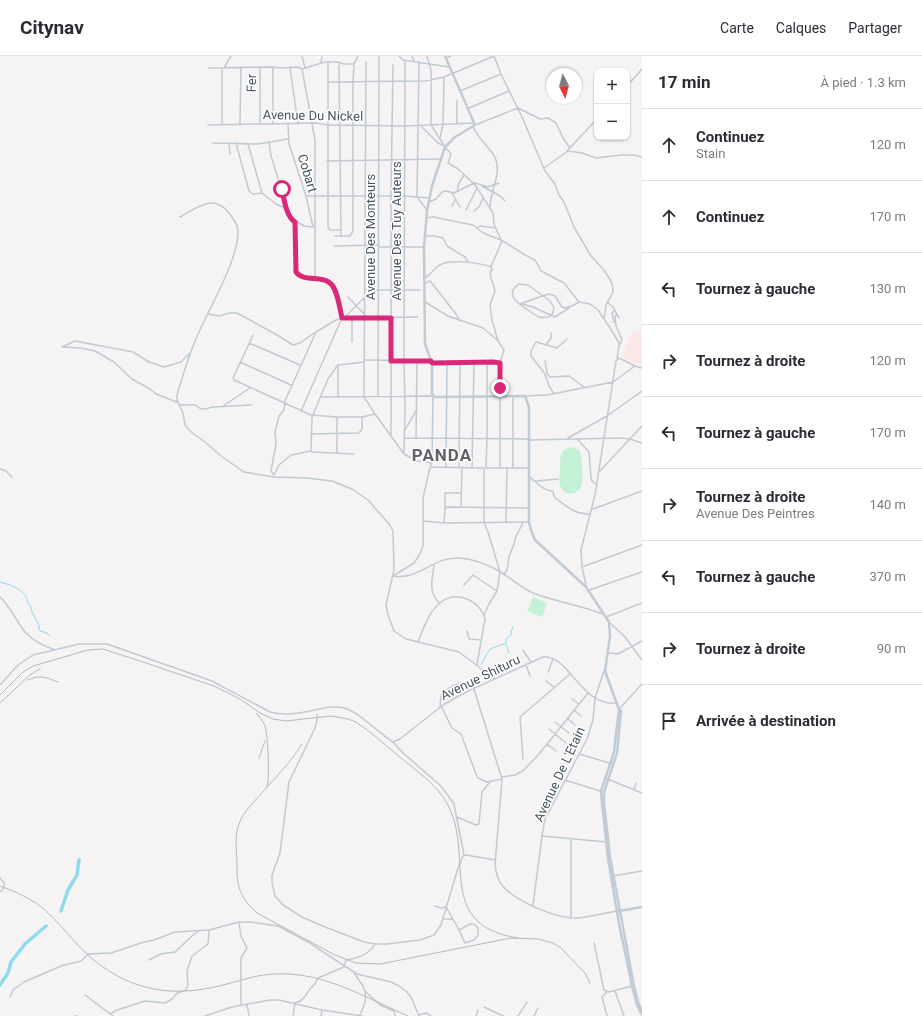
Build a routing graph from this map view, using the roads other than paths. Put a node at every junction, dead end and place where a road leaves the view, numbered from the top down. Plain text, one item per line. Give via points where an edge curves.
1 (231, 56) edge
2 (302, 56) edge
3 (322, 56) edge
4 (358, 56) edge
5 (379, 56) edge
6 (399, 56) edge
7 (412, 56) edge
8 (427, 56) edge
9 (451, 56) edge
10 (494, 56) edge
11 (445, 57) edge
12 (405, 60) junction
13 (414, 61) junction
14 (328, 62) junction
15 (339, 62) junction
16 (366, 62) dead end
17 (419, 62) junction
18 (321, 63) junction
19 (430, 63) junction
20 (354, 64) junction
21 (393, 65) dead end
22 (241, 67) junction
23 (260, 67) junction
24 (450, 67) junction
25 (209, 68) dead end
26 (223, 68) junction
27 (273, 68) junction
28 (290, 68) junction
29 (305, 68) junction
30 (302, 69) junction
31 (642, 69) edge
32 (452, 74) junction
33 (501, 74) junction
34 (444, 77) junction
35 (393, 80) junction
36 (432, 80) junction
37 (340, 81) junction
38 (366, 81) junction
39 (379, 81) junction
40 (406, 81) junction
41 (419, 81) junction
42 (328, 82) junction
43 (353, 82) junction
44 (630, 83) edge
45 (460, 91) junction
46 (509, 91) junction
47 (457, 100) dead end
48 (517, 108) junction
49 (467, 109) junction
50 (594, 122) edge
51 (312, 123) junction
52 (222, 124) junction
53 (240, 124) junction
54 (260, 124) junction
55 (273, 124) junction
56 (288, 124) junction
57 (298, 124) junction
58 (443, 124) junction
59 (457, 124) junction
60 (208, 125) dead end
61 (328, 125) junction
62 (339, 125) junction
63 (353, 125) junction
64 (365, 125) junction
65 (379, 125) junction
66 (392, 125) junction
67 (419, 125) junction
68 (431, 125) junction
69 (474, 125) junction
70 (405, 126) junction
71 (440, 138) junction
72 (288, 139) junction
73 (269, 142) junction
74 (213, 143) dead end
75 (229, 143) junction
76 (236, 143) junction
77 (248, 144) junction
78 (444, 146) junction
79 (570, 148) junction
80 (567, 152) junction
81 (230, 154) dead end
82 (642, 157) edge
83 (440, 159) junction
84 (353, 160) junction
85 (366, 160) junction
86 (379, 160) junction
87 (392, 160) junction
88 (405, 160) junction
89 (417, 160) junction
90 (327, 161) junction
91 (339, 161) junction
92 (544, 168) junction
93 (464, 175) junction
94 (474, 183) junction
95 (499, 183) dead end
96 (479, 184) junction
97 (493, 185) junction
98 (477, 188) junction
99 (457, 191) junction
100 (492, 192) junction
101 (262, 193) junction
102 (452, 193) junction
103 (327, 195) junction
104 (340, 195) junction
105 (353, 195) junction
106 (306, 196) junction
107 (315, 196) junction
108 (366, 196) junction
109 (379, 196) junction
110 (391, 196) junction
111 (405, 196) junction
112 (416, 197) junction
113 (429, 198) junction
114 (483, 198) junction
115 (455, 200) junction
116 (505, 201) dead end
117 (429, 203) junction
118 (452, 206) dead end
119 (460, 207) dead end
120 (490, 208) junction
121 (287, 209) junction
122 (466, 210) dead end
123 (427, 211) junction
124 (474, 211) dead end
125 (180, 217) dead end
126 (426, 218) junction
127 (295, 222) junction
128 (314, 227) junction
129 (478, 228) junction
130 (496, 228) junction
131 (340, 230) junction
132 (335, 236) dead end
133 (341, 236) junction
134 (425, 236) junction
135 (502, 240) junction
136 (366, 245) junction
137 (334, 246) dead end
138 (379, 246) junction
139 (391, 247) junction
140 (404, 247) junction
141 (424, 247) junction
142 (468, 262) junction
143 (492, 267) junction
144 (315, 278) junction
145 (425, 278) junction
146 (425, 284) junction
147 (365, 290) junction
148 (378, 290) junction
149 (391, 290) junction
150 (405, 290) junction
151 (420, 290) dead end
152 (542, 296) junction
153 (348, 297) dead end
154 (365, 297) junction
155 (425, 302) junction
156 (579, 302) junction
157 (607, 302) junction
158 (520, 304) junction
159 (356, 306) junction
160 (570, 307) junction
161 (615, 310) junction
162 (208, 314) junction
163 (617, 314) junction
164 (552, 315) junction
165 (366, 317) junction
166 (342, 318) junction
167 (352, 318) junction
168 (379, 318) junction
169 (391, 318) junction
170 (404, 318) junction
171 (418, 318) dead end
172 (619, 318) dead end
173 (604, 319) junction
174 (460, 321) junction
175 (615, 323) junction
176 (316, 332) junction
177 (551, 333) dead end
178 (253, 335) dead end
179 (567, 339) dead end
180 (498, 341) junction
181 (352, 342) dead end
182 (249, 344) junction
183 (545, 345) junction
184 (619, 346) junction
185 (190, 353) junction
186 (617, 359) junction
187 (364, 361) junction
188 (378, 361) junction
189 (391, 361) junction
190 (404, 361) junction
191 (545, 361) dead end
192 (240, 362) junction
193 (417, 362) junction
194 (431, 362) junction
195 (487, 362) junction
196 (447, 363) junction
197 (460, 363) junction
198 (474, 363) junction
199 (500, 363) junction
200 (300, 365) junction
201 (337, 366) junction
202 (635, 366) junction
203 (642, 368) edge
204 (613, 382) junction
205 (292, 385) junction
206 (584, 387) junction
207 (250, 388) junction
208 (642, 391) edge
209 (554, 394) junction
210 (378, 396) junction
211 (391, 396) junction
212 (405, 396) junction
213 (418, 396) junction
214 (432, 396) junction
215 (473, 396) junction
216 (487, 396) junction
217 (500, 396) junction
218 (513, 396) junction
219 (525, 396) junction
220 (320, 397) junction
221 (338, 397) junction
222 (364, 397) junction
223 (446, 397) junction
224 (459, 397) junction
225 (177, 402) dead end
226 (284, 403) junction
227 (180, 405) junction
228 (250, 405) dead end
229 (222, 407) junction
230 (418, 409) junction
231 (301, 411) junction
232 (375, 414) junction
233 (313, 415) junction
234 (607, 416) junction
235 (337, 417) junction
236 (362, 417) junction
237 (642, 426) edge
238 (404, 431) junction
239 (311, 434) junction
240 (337, 434) junction
241 (391, 437) junction
242 (404, 438) junction
243 (416, 438) junction
244 (605, 438) junction
245 (432, 439) junction
246 (446, 439) junction
247 (459, 439) junction
248 (473, 439) junction
249 (487, 439) junction
250 (500, 439) junction
251 (513, 439) junction
252 (568, 439) junction
253 (577, 439) junction
254 (630, 439) junction
255 (529, 440) junction
256 (642, 443) edge
257 (311, 451) junction
258 (337, 453) junction
259 (354, 454) dead end
260 (404, 454) junction
261 (432, 463) junction
262 (431, 467) junction
263 (446, 467) junction
264 (461, 467) junction
265 (472, 468) junction
266 (485, 468) junction
267 (500, 468) junction
268 (507, 468) junction
269 (513, 468) junction
270 (529, 468) junction
271 (0, 469) edge
272 (599, 471) junction
273 (274, 476) junction
274 (12, 477) dead end
275 (529, 477) junction
276 (558, 479) dead end
277 (536, 481) junction
278 (597, 485) junction
279 (642, 491) edge
280 (461, 493) junction
281 (445, 508) junction
282 (462, 508) junction
283 (484, 508) junction
284 (506, 508) junction
285 (529, 508) junction
286 (592, 509) junction
287 (591, 514) junction
288 (423, 521) junction
289 (484, 522) junction
290 (529, 522) junction
291 (444, 523) junction
292 (506, 523) junction
293 (523, 523) junction
294 (642, 545) edge
295 (434, 564) junction
296 (582, 567) junction
297 (500, 572) junction
298 (642, 572) edge
299 (504, 574) junction
300 (393, 576) junction
301 (464, 585) dead end
302 (586, 587) junction
303 (589, 590) junction
304 (497, 591) junction
305 (0, 597) edge
306 (439, 603) junction
307 (642, 603) edge
308 (484, 614) junction
309 (605, 616) junction
310 (609, 622) junction
311 (467, 631) dead end
312 (482, 640) junction
313 (642, 641) edge
314 (418, 642) junction
315 (633, 646) junction
316 (53, 649) junction
317 (523, 650) dead end
318 (609, 654) junction
319 (553, 659) junction
320 (642, 660) edge
321 (531, 662) junction
322 (477, 664) junction
323 (526, 664) junction
324 (605, 670) junction
325 (548, 672) dead end
326 (570, 674) junction
327 (530, 676) dead end
328 (495, 679) junction
329 (546, 681) dead end
330 (642, 684) edge
331 (0, 685) edge
332 (554, 687) junction
333 (474, 689) junction
334 (588, 693) junction
335 (594, 698) junction
336 (572, 699) dead end
337 (579, 704) junction
338 (617, 704) junction
339 (441, 706) junction
340 (619, 709) junction
341 (316, 710) junction
342 (574, 710) junction
343 (581, 716) dead end
344 (568, 719) junction
345 (555, 722) dead end
346 (575, 725) dead end
347 (562, 726) junction
348 (549, 729) dead end
349 (569, 733) dead end
350 (555, 734) junction
351 (393, 742) junction
352 (566, 743) dead end
353 (547, 744) junction
354 (556, 751) dead end
355 (578, 754) junction
356 (523, 759) dead end
357 (612, 764) junction
358 (502, 778) junction
359 (607, 779) junction
360 (565, 780) junction
361 (490, 782) junction
362 (636, 783) dead end
363 (634, 789) junction
364 (603, 792) junction
365 (642, 793) edge
366 (457, 817) junction
367 (542, 836) junction
368 (571, 838) junction
369 (607, 842) junction
370 (464, 855) junction
371 (495, 860) junction
372 (642, 871) edge
373 (612, 876) junction
374 (0, 878) edge
375 (0, 892) edge
376 (533, 905) junction
377 (435, 906) dead end
378 (446, 906) junction
379 (642, 907) edge
380 (618, 911) junction
381 (571, 917) junction
382 (443, 919) junction
383 (453, 919) junction
384 (239, 922) junction
385 (210, 930) junction
386 (460, 930) junction
387 (199, 931) junction
388 (594, 943) dead end
389 (375, 944) junction
390 (149, 960) dead end
391 (629, 966) junction
392 (344, 967) junction
393 (354, 972) junction
394 (632, 986) junction
395 (364, 990) junction
396 (615, 991) junction
397 (606, 992) junction
398 (86, 995) dead end
399 (10, 997) dead end
400 (527, 1002) dead end
401 (295, 1003) junction
402 (248, 1004) junction
403 (241, 1005) junction
404 (484, 1007) dead end
405 (538, 1008) dead end
406 (322, 1010) junction
407 (478, 1010) dead end
408 (642, 1011) edge
409 (214, 1013) junction
410 (497, 1013) junction
411 (110, 1014) junction
412 (642, 1015) edge
413 (113, 1016) edge
414 (205, 1016) edge
415 (215, 1016) edge
416 (249, 1016) edge
417 (293, 1016) edge
418 (320, 1016) edge
419 (360, 1016) edge
420 (395, 1016) edge
421 (419, 1016) edge
422 (431, 1016) edge
423 (476, 1016) edge
424 (495, 1016) edge
425 (502, 1016) edge
426 (518, 1016) edge
427 (534, 1016) edge
428 (607, 1016) edge
429 (624, 1016) edge

1 - 26 street
2 - 29 street
3 - 18 street
4 - 20 street
5 - 39 street, Avenue Des Monteurs
6 - 12 street
7 - 13 street
8 - 19 street
9 - 11 street
10 - 32 street
10 - 33 street
11 - 24 street
12 - 13 street
12 - 40 street, Avenue Des Tuy Auteurs
13 - 17 street
14 - 15 street
14 - 18 street
14 - 42 street
15 - 20 street
15 - 37 street
16 - 38 street
17 - 19 street
17 - 41 street
18 - 29 street
19 - 24 street
19 - 36 street
20 - 43 street
21 - 35 street
22 - 23 street
22 - 26 street
22 - 53 street
23 - 27 street
23 - 54 street, Fer
24 - 32 street
25 - 26 street
26 - 52 street
27 - 28 street
27 - 55 street
28 - 30 street
28 - 57 street
29 - 30 street
30 - 51 street
31 - 44 street
32 - 34 street
32 - 45 street
33 - 45 street
33 - 46 street
34 - 36 street
34 - 58 street
35 - 39 street
35 - 40 street
35 - 66 street
36 - 41 street
36 - 68 street
37 - 42 street
37 - 43 street
37 - 62 street
38 - 39 street
38 - 43 street
38 - 64 street
39 - 65 street, Avenue Des Monteurs
40 - 41 street
40 - 70 street, Avenue Des Tuy Auteurs
41 - 67 street
42 - 61 street
43 - 63 street
45 - 49 street
46 - 48 street
46 - 49 street
47 - 59 street
48 - 69 street, Avenue Du Nickel
48 - 79 street via 540,119 547,118 556,123 562,138
48 - 92 street
49 - 69 street
50 - 79 street
51 - 57 street, Avenue Du Nickel
51 - 61 street, Avenue Du Nickel
51 - 107 street via 315,140
52 - 53 street, Avenue Du Nickel
52 - 60 street, Avenue Du Nickel
53 - 54 street, Avenue Du Nickel
54 - 55 street, Avenue Du Nickel
55 - 56 street, Avenue Du Nickel
56 - 57 street, Avenue Du Nickel
56 - 72 street, Cobart
58 - 59 street, Avenue Du Nickel
58 - 68 street, Avenue Du Nickel
58 - 71 street
59 - 69 street, Avenue Du Nickel
61 - 62 street, Avenue Du Nickel
61 - 90 street
62 - 63 street, Avenue Du Nickel
62 - 91 street
63 - 64 street, Avenue Du Nickel
63 - 84 street
64 - 65 street, Avenue Du Nickel
64 - 85 street
65 - 66 street, Avenue Du Nickel
65 - 86 street, Avenue Des Monteurs
66 - 70 street, Avenue Du Nickel
66 - 87 street
67 - 68 street, Avenue Du Nickel
67 - 70 street, Avenue Du Nickel
67 - 78 street
67 - 89 street
68 - 71 street
69 - 78 street
69 - 97 street via 478,136 496,160 497,178
70 - 88 street, Avenue Des Tuy Auteurs
71 - 78 street
72 - 73 street
72 - 106 street, Cobart
73 - 77 street
73 - 121 street
74 - 75 street
75 - 76 street
75 - 81 street
76 - 77 street
76 - 101 street via 249,191 253,194
77 - 101 street
78 - 83 street
78 - 93 street via 451,154 448,163
79 - 80 street
80 - 82 street via 582,153 596,158 632,155
80 - 92 street
83 - 89 street
83 - 113 street
84 - 85 street
84 - 91 street
84 - 105 street
85 - 86 street
85 - 108 street
86 - 87 street
86 - 109 street, Avenue Des Monteurs
87 - 88 street
87 - 110 street
88 - 89 street
88 - 111 street, Avenue Des Tuy Auteurs
89 - 112 street
90 - 91 street
90 - 103 street
91 - 104 street
92 - 157 street via 555,184 574,227 591,256 611,280 613,292
93 - 94 street
93 - 99 street
94 - 96 street
94 - 98 street
94 - 99 street
95 - 97 street
96 - 97 street via 488,187
96 - 100 street
97 - 100 street
98 - 114 street
98 - 122 street
99 - 102 street
100 - 116 street
100 - 120 street
101 - 121 street
102 - 115 street
102 - 117 street via 442,192
103 - 104 street
103 - 107 street
103 - 131 street via 328,227 330,230
104 - 105 street
104 - 131 street
105 - 108 street
105 - 133 street via 353,231 350,236
106 - 107 street
106 - 128 street, Cobart
107 - 128 street
108 - 109 street
108 - 136 street
109 - 110 street
109 - 138 street, Avenue Des Monteurs
110 - 111 street
110 - 139 street
111 - 112 street
111 - 140 street, Avenue Des Tuy Auteurs
112 - 113 street
112 - 123 street
113 - 117 street
114 - 120 street
114 - 124 street
115 - 118 street
115 - 119 street
117 - 123 street
120 - 130 street
121 - 127 street
123 - 126 street
125 - 162 street via 205,203 219,205 225,209 237,225 235,252
126 - 129 street via 461,222
126 - 134 street
127 - 128 street via 306,227
127 - 144 street via 296,272 304,277
128 - 144 street
129 - 130 street
129 - 135 street via 483,233
130 - 135 street
131 - 133 street
132 - 133 street
134 - 141 street
134 - 142 street via 443,238 447,246 465,257
135 - 143 street
135 - 156 street via 535,260 541,271 564,283
136 - 137 street
136 - 138 street
136 - 147 street
138 - 139 street
138 - 148 street, Avenue Des Monteurs
139 - 140 street
139 - 149 street
140 - 141 street
140 - 150 street, Avenue Des Tuy Auteurs
141 - 145 street
142 - 143 street
142 - 145 street via 442,264
143 - 180 street via 490,274 495,292 490,305
144 - 166 street via 327,281 333,286
145 - 146 street
146 - 155 street
146 - 174 street via 431,282
147 - 148 street
147 - 154 street
148 - 149 street
148 - 168 street, Avenue Des Monteurs
149 - 150 street
149 - 169 street
150 - 151 street
150 - 170 street, Avenue Des Tuy Auteurs
152 - 158 street
152 - 158 street via 528,285 519,284 514,288 513,294 514,299
152 - 160 street via 554,295 563,308
152 - 164 street via 554,306
153 - 159 street
154 - 159 street
154 - 165 street
155 - 174 street
155 - 194 street via 425,344
156 - 160 street
156 - 173 street via 596,308
157 - 161 street
157 - 173 street
158 - 164 street
158 - 164 street via 540,317
159 - 165 street
159 - 166 street
160 - 164 street via 557,317
161 - 163 street
161 - 175 street via 612,313
162 - 176 street via 219,316 237,313 293,345
162 - 185 street
163 - 172 street
163 - 175 street
165 - 167 street
165 - 168 street
165 - 187 street
166 - 167 street
166 - 176 street
166 - 231 street
167 - 181 street
168 - 169 street
168 - 188 street, Avenue Des Monteurs
169 - 170 street
169 - 189 street
170 - 171 street
170 - 190 street, Avenue Des Tuy Auteurs
173 - 184 street via 617,338
174 - 180 street via 483,328
175 - 184 street via 622,339
176 - 200 street
177 - 183 street via 550,341
178 - 182 street
179 - 183 street via 558,348
180 - 199 street via 504,350
182 - 192 street
182 - 200 street
183 - 209 street via 536,342 531,355 545,374
184 - 186 street
185 - 225 street via 181,362 164,368 133,352 75,341 62,347 94,350 114,362 132,379 158,395
185 - 227 street via 177,395
186 - 202 street
186 - 204 street
187 - 188 street
187 - 201 street
187 - 222 street
188 - 189 street
188 - 210 street, Avenue Des Monteurs
189 - 190 street
189 - 211 street
190 - 193 street
190 - 212 street, Avenue Des Tuy Auteurs
191 - 206 street via 550,377 569,376
192 - 205 street
192 - 207 street via 233,379
193 - 194 street
193 - 213 street
194 - 196 street
194 - 214 street
195 - 198 street
195 - 199 street
195 - 216 street
196 - 197 street
196 - 223 street
197 - 198 street
197 - 224 street
198 - 215 street
199 - 217 street
200 - 205 street
201 - 220 street
201 - 221 street
202 - 203 street
202 - 204 street
204 - 206 street
204 - 234 street
205 - 226 street
206 - 209 street
207 - 226 street
207 - 229 street
208 - 234 street
209 - 219 street
210 - 211 street
210 - 222 street
211 - 212 street
211 - 241 street
212 - 213 street
212 - 238 street, Avenue Des Tuy Auteurs
213 - 214 street
213 - 230 street
214 - 223 street
214 - 245 street
215 - 216 street
215 - 224 street
215 - 248 street
216 - 217 street
216 - 249 street
217 - 218 street
217 - 250 street
218 - 219 street
218 - 251 street
219 - 255 street via 529,407
220 - 221 street
220 - 233 street
221 - 222 street
222 - 232 street
223 - 224 street
223 - 246 street
224 - 247 street
226 - 231 street
226 - 273 street via 284,410 279,416 275,432 276,444 271,471
227 - 229 street via 195,405 203,409
227 - 273 street via 185,425 220,456 244,472
228 - 229 street
230 - 238 street
230 - 243 street
231 - 233 street
232 - 236 street
232 - 241 street
233 - 235 street
233 - 239 street
234 - 244 street
234 - 252 street
235 - 236 street
235 - 240 street
236 - 240 street via 362,429 359,433
237 - 254 street
238 - 242 street, Avenue Des Tuy Auteurs
239 - 240 street
239 - 257 street
240 - 258 street
241 - 260 street
242 - 243 street
242 - 260 street, Avenue Des Tuy Auteurs
243 - 245 street
244 - 253 street
244 - 254 street
244 - 272 street
245 - 246 street
245 - 261 street
246 - 247 street
246 - 263 street
247 - 248 street
247 - 264 street
248 - 249 street
248 - 265 street
249 - 250 street
249 - 266 street
250 - 251 street
250 - 267 street
251 - 255 street
251 - 269 street
252 - 253 street
252 - 255 street
253 - 278 street via 589,452 591,478
254 - 256 street
254 - 272 street
255 - 270 street
257 - 258 street
257 - 273 street via 291,455 279,465
258 - 259 street
260 - 261 street via 417,461
261 - 262 street
262 - 263 street
262 - 288 street via 423,498
263 - 264 street
264 - 265 street
264 - 280 street
265 - 266 street
266 - 267 street
266 - 283 street
267 - 268 street
268 - 269 street
268 - 284 street
269 - 270 street
270 - 275 street
271 - 274 street
272 - 278 street
273 - 300 street via 326,480 352,489 368,500 394,531
275 - 277 street
275 - 285 street
276 - 277 street
277 - 287 street via 546,490 553,491 554,497 573,510
278 - 286 street
279 - 286 street
280 - 281 street via 445,492
280 - 282 street
281 - 282 street
281 - 291 street
282 - 283 street
283 - 284 street
283 - 289 street
284 - 285 street
284 - 292 street
285 - 290 street
286 - 287 street
287 - 296 street via 581,550
288 - 291 street
288 - 300 street via 423,546 420,554 412,565
289 - 291 street
289 - 292 street
289 - 297 street
290 - 293 street
290 - 302 street via 535,540
292 - 293 street
293 - 299 street via 516,536
294 - 296 street
295 - 297 street via 451,558 464,558
295 - 300 street via 411,575
295 - 306 street via 431,588
296 - 302 street
297 - 299 street
297 - 304 street
298 - 303 street
299 - 309 street via 532,592 562,603 586,607
300 - 314 street via 386,605 391,626 401,637
301 - 304 street via 473,575
302 - 303 street
303 - 309 street
304 - 308 street
305 - 316 street via 25,632
306 - 308 street via 451,597 462,597 475,603
306 - 314 street via 433,609
307 - 309 street
308 - 312 street via 486,621
309 - 310 street
310 - 315 street
310 - 318 street
311 - 312 street via 469,639
312 - 322 street
313 - 315 street
314 - 322 street via 459,652
315 - 318 street via 617,655
315 - 320 street
316 - 331 street via 27,658
316 - 341 street via 83,644 107,644 212,681 270,712 289,714
317 - 321 street
318 - 324 street
319 - 321 street, Avenue Shituru via 549,656
319 - 325 street
319 - 326 street
321 - 323 street, Avenue Shituru
322 - 328 street
323 - 327 street
323 - 328 street, Avenue Shituru
324 - 335 street, Avenue De L'Etain
324 - 338 street
326 - 332 street
326 - 334 street
328 - 333 street, Avenue Shituru
329 - 332 street
330 - 340 street
332 - 356 street via 520,717
333 - 339 street, Avenue Shituru
333 - 339 street via 467,682 448,688 441,695
333 - 358 street
334 - 335 street
334 - 337 street
335 - 338 street via 604,703
335 - 355 street, Avenue De L'Etain via 593,720
336 - 337 street
337 - 342 street
338 - 340 street
339 - 351 street, Avenue Shituru
339 - 361 street via 452,728 461,734 476,774 482,780
340 - 357 street via 621,712 617,753
341 - 351 street via 332,706 345,708
341 - 389 street, bridge via 315,728 290,778 280,853 272,875 273,890 283,905 302,917 344,935
342 - 343 street
342 - 344 street
344 - 346 street
344 - 347 street
345 - 347 street
347 - 349 street
347 - 350 street
348 - 350 street
350 - 352 street
350 - 353 street
351 - 366 street via 441,786 454,804
353 - 354 street
353 - 358 street via 522,772
355 - 357 street
355 - 360 street, Avenue De L'Etain
357 - 359 street
358 - 361 street
358 - 371 street
359 - 363 street
359 - 364 street
360 - 364 street
360 - 367 street, Avenue De L'Etain via 545,819
361 - 366 street via 482,792 479,824
362 - 363 street
363 - 365 street
364 - 369 street
366 - 370 street
367 - 368 street
367 - 376 street, Avenue De L'Etain
368 - 369 street
368 - 381 street
369 - 373 street
370 - 371 street
370 - 378 street
371 - 376 street via 496,873 502,885 515,896
372 - 373 street
373 - 380 street
374 - 375 street via 4,883 4,888
376 - 381 street via 545,912
377 - 378 street
378 - 382 street
378 - 383 street
379 - 380 street
380 - 381 street
380 - 391 street
382 - 383 street
382 - 389 street via 434,935 427,938
383 - 386 street
384 - 385 street
384 - 392 street via 278,926 308,942
384 - 403 street via 246,948 241,958
385 - 387 street
385 - 411 street via 208,944 192,956 187,971 186,990 177,993 165,1003 145,1001
386 - 386 street via 465,943 474,940 478,935 478,928 474,924
387 - 390 street via 175,952 161,954
387 - 399 street via 175,932 111,953 87,955 80,961 24,982 13,990
388 - 397 street
389 - 392 street via 359,958 346,960
391 - 394 street
391 - 408 street
392 - 393 street
392 - 401 street via 320,976 309,993
393 - 395 street
393 - 421 street via 399,986 411,997
394 - 396 street
394 - 412 street
395 - 419 street via 365,1003
395 - 420 street via 382,1007 394,1011
396 - 397 street
396 - 429 street
397 - 428 street via 602,997
398 - 411 street
400 - 426 street
401 - 402 street via 270,1000
401 - 406 street
401 - 417 street
402 - 403 street
402 - 416 street
403 - 409 street
404 - 410 street
405 - 427 street
406 - 418 street
406 - 419 street
407 - 423 street
409 - 414 street
409 - 415 street
410 - 424 street
410 - 425 street
411 - 413 street
421 - 422 street

